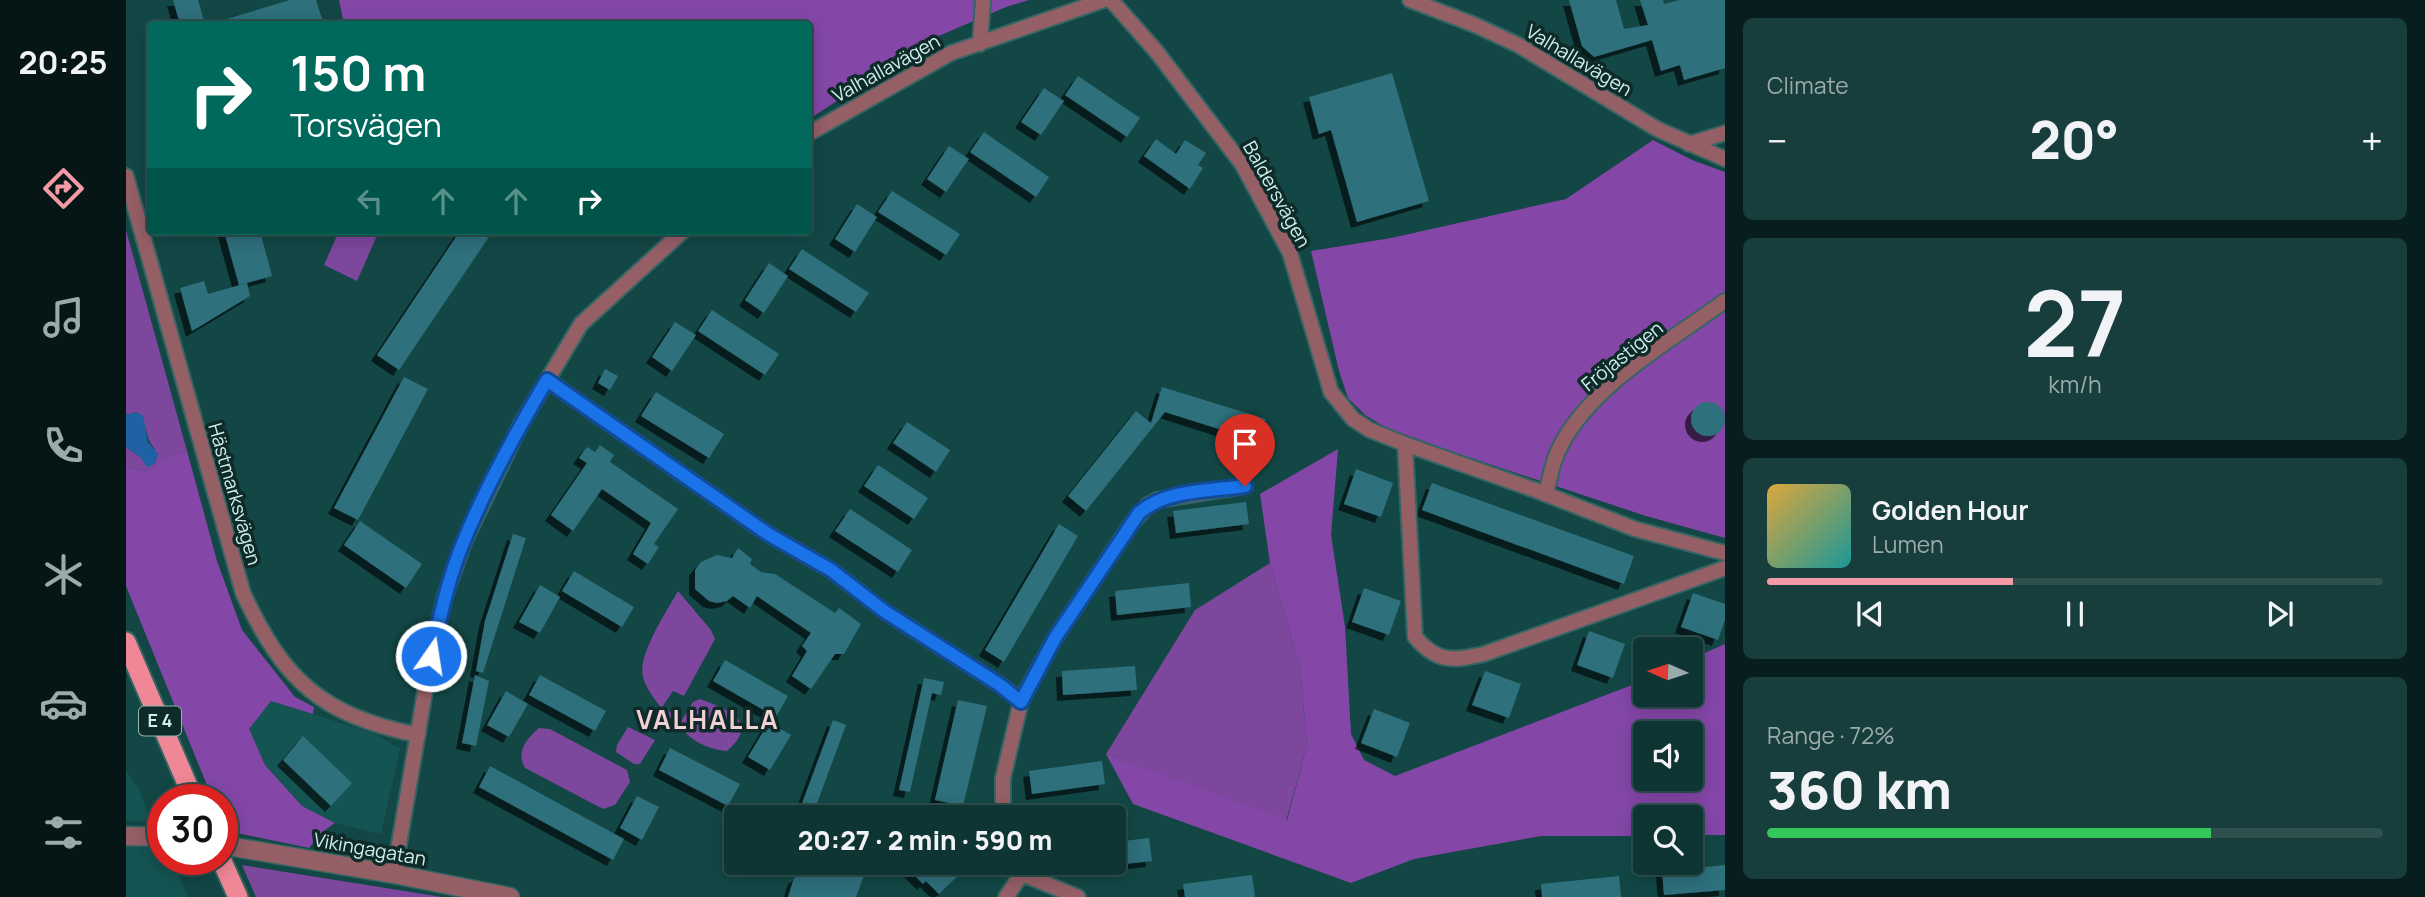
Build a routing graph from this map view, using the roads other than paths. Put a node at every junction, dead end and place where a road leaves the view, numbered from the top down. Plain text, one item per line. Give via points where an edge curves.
1 (983, 0) edge
2 (1104, 0) edge
3 (1111, 0) edge
4 (1410, 0) edge
5 (980, 44) junction
6 (812, 132) edge
7 (1725, 133) edge
8 (1689, 144) junction
9 (1725, 159) edge
10 (126, 176) edge
11 (679, 235) edge
12 (1725, 301) edge
13 (547, 380) junction
14 (1405, 444) junction
15 (1245, 486) dead end
16 (1546, 494) junction
17 (1725, 553) edge
18 (1725, 568) edge
19 (126, 642) edge
20 (1021, 702) junction
21 (418, 735) junction
22 (187, 784) edge
23 (1003, 805) edge
24 (126, 836) edge
25 (147, 837) edge
26 (238, 847) edge
27 (394, 874) junction
28 (228, 875) edge
29 (1017, 875) edge
30 (1034, 875) edge
31 (237, 897) edge
32 (510, 897) edge
33 (1006, 897) edge
34 (1078, 897) edge

1 - 5 street
2 - 5 street, Valhallavägen
3 - 14 street, Baldersvägen via 1242,164 1290,253 1336,400 1370,430
4 - 8 street, Valhallavägen via 1518,45
5 - 6 street, Valhallavägen via 951,53
7 - 8 street
8 - 9 street, Valhallavägen
10 - 21 street, Hästmarksvägen via 243,593 259,628 277,657 331,706 358,719
11 - 13 street via 581,324
12 - 16 street, Fröjastigen via 1632,368 1590,405 1559,447
13 - 20 street
13 - 21 street via 464,542 441,614
14 - 16 street, Baldersvägen
14 - 18 street via 1415,637 1429,653 1458,660 1484,654
15 - 20 street via 1168,497 1139,513 1055,638
16 - 17 street, Baldersvägen via 1635,529
19 - 22 highway, E 4
20 - 23 street via 1003,778
21 - 27 street
24 - 25 street
26 - 27 street, Vikingagatan
27 - 32 street, Vikingagatan
28 - 31 highway
29 - 33 street
30 - 34 street

